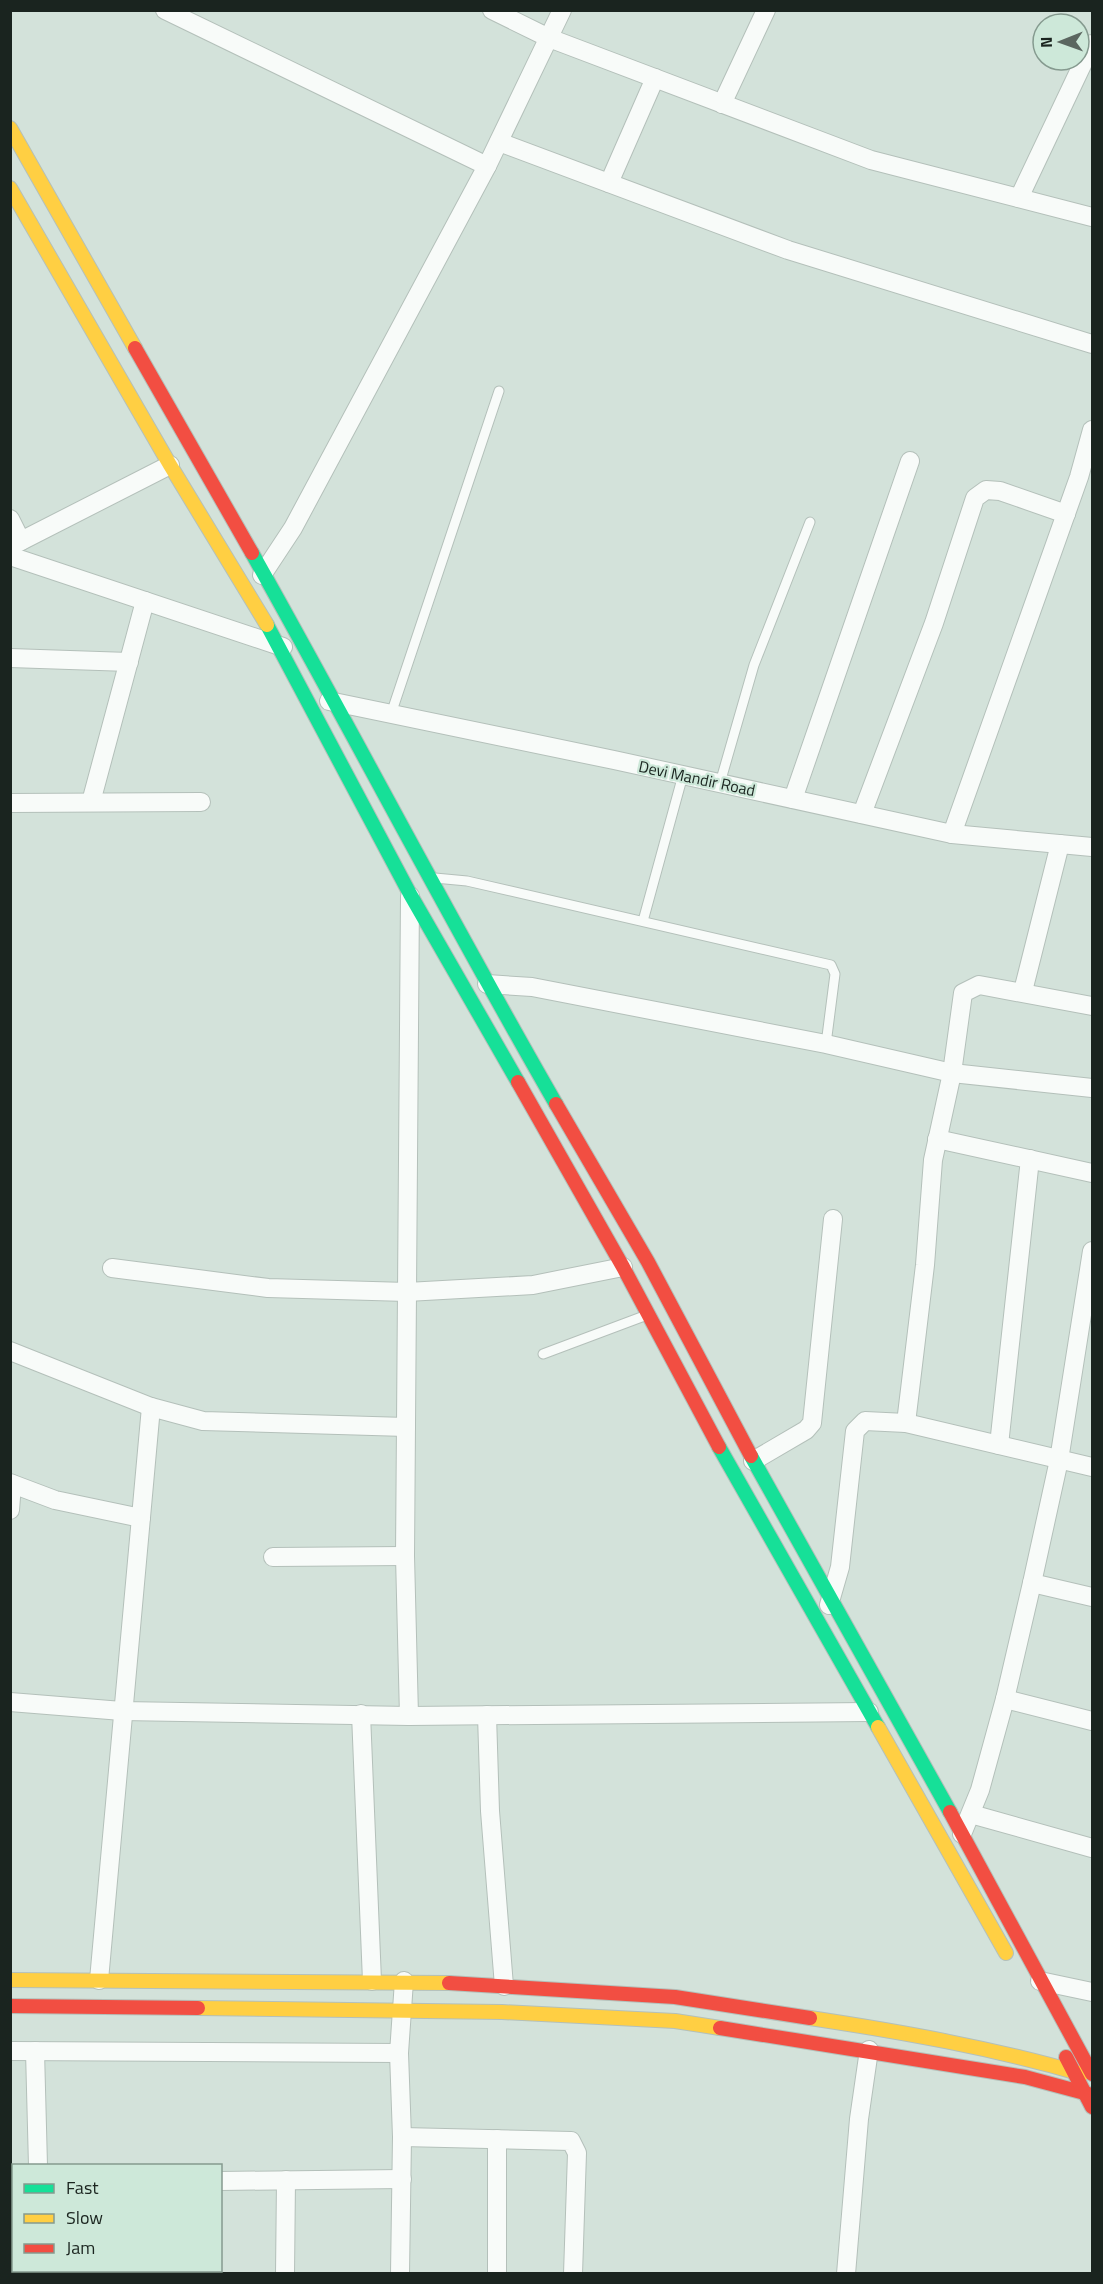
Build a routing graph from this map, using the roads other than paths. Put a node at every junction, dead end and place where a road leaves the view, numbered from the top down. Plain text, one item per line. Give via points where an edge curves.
1 (165, 10) edge
2 (492, 10) edge
3 (562, 10) edge
4 (766, 10) edge
5 (549, 38) junction
6 (1092, 44) edge
7 (655, 78) junction
8 (722, 104) junction
9 (10, 128) edge
10 (499, 142) junction
11 (487, 166) junction
12 (609, 183) junction
13 (10, 188) edge
14 (1019, 198) junction
15 (1092, 217) edge
16 (1092, 344) edge
17 (499, 391) dead end
18 (1092, 430) edge
19 (910, 461) dead end
20 (170, 465) junction
21 (1066, 514) junction
22 (10, 519) edge
23 (810, 522) dead end
24 (16, 544) edge
25 (10, 556) edge
26 (262, 575) junction
27 (145, 601) junction
28 (280, 646) junction
29 (307, 655) junction
30 (10, 658) edge
31 (129, 662) junction
32 (303, 696) junction
33 (336, 702) junction
34 (392, 714) junction
35 (683, 775) junction
36 (720, 783) junction
37 (793, 799) junction
38 (91, 802) junction
39 (201, 802) dead end
40 (10, 803) edge
41 (862, 814) junction
42 (951, 834) junction
43 (1060, 844) junction
44 (1092, 847) edge
45 (430, 878) junction
46 (410, 894) junction
47 (643, 921) junction
48 (487, 984) junction
49 (1023, 991) junction
50 (1092, 1006) edge
51 (826, 1044) junction
52 (952, 1073) junction
53 (1092, 1088) edge
54 (937, 1139) junction
55 (1030, 1159) junction
56 (1092, 1173) edge
57 (833, 1219) dead end
58 (1092, 1251) edge
59 (623, 1267) junction
60 (112, 1268) dead end
61 (407, 1292) junction
62 (660, 1310) junction
63 (10, 1351) edge
64 (543, 1354) dead end
65 (151, 1407) junction
66 (906, 1423) junction
67 (406, 1427) junction
68 (999, 1445) junction
69 (1059, 1460) junction
70 (753, 1461) junction
71 (1092, 1467) edge
72 (11, 1484) edge
73 (10, 1510) edge
74 (141, 1518) junction
75 (405, 1556) junction
76 (273, 1557) dead end
77 (1032, 1582) junction
78 (1092, 1597) edge
79 (831, 1600) junction
80 (821, 1626) junction
81 (1005, 1699) junction
82 (10, 1701) edge
83 (122, 1711) junction
84 (869, 1712) junction
85 (362, 1714) junction
86 (487, 1715) junction
87 (409, 1716) junction
88 (1092, 1721) edge
89 (971, 1814) junction
90 (962, 1834) junction
91 (1092, 1848) edge
92 (1014, 1966) dead end
93 (10, 1980) edge
94 (99, 1980) junction
95 (372, 1981) junction
96 (404, 1981) junction
97 (1040, 1981) junction
98 (504, 1986) junction
99 (1092, 1992) edge
100 (10, 2006) edge
101 (403, 2010) junction
102 (1058, 2043) dead end
103 (869, 2050) junction
104 (10, 2051) edge
105 (36, 2051) junction
106 (399, 2053) junction
107 (1074, 2072) junction
108 (1092, 2076) edge
109 (1088, 2094) edge
110 (1092, 2107) edge
111 (402, 2137) junction
112 (497, 2139) junction
113 (38, 2164) edge
114 (402, 2179) junction
115 (286, 2180) junction
116 (222, 2181) edge
117 (285, 2274) edge
118 (400, 2274) edge
119 (497, 2274) edge
120 (573, 2274) edge
121 (846, 2274) edge

1 - 11 street
2 - 5 street
3 - 5 street
4 - 8 street
5 - 7 street
5 - 10 street
6 - 14 street
7 - 8 street
7 - 12 street
8 - 14 street via 871,160
9 - 26 street
10 - 11 street
10 - 12 street
11 - 26 street via 293,528
12 - 16 street via 788,250
13 - 20 street
14 - 15 street
17 - 34 lane
18 - 21 street
19 - 37 street
20 - 24 street
20 - 28 street
21 - 41 street via 1000,491 986,490 975,498 934,623
21 - 42 street
22 - 24 street
23 - 36 lane via 754,665
25 - 27 street
26 - 29 street
27 - 28 street
27 - 31 street
28 - 29 street
28 - 32 street
29 - 33 street
30 - 31 street
31 - 38 street
32 - 33 street, Devi Mandir Road
32 - 46 street
33 - 34 street, Devi Mandir Road
33 - 45 street
34 - 35 street, Devi Mandir Road
35 - 36 street, Devi Mandir Road
35 - 47 lane
36 - 37 street, Devi Mandir Road
37 - 41 street, Devi Mandir Road
38 - 39 street
38 - 40 street
41 - 42 street, Devi Mandir Road
42 - 43 street, Devi Mandir Road
43 - 44 street, Devi Mandir Road
43 - 49 street
45 - 47 lane via 467,880
45 - 48 street
46 - 59 street
46 - 61 street
47 - 51 lane via 831,965 835,974
48 - 51 street via 532,987
48 - 62 street
49 - 50 street
49 - 52 street via 979,985 963,993
51 - 52 street
52 - 53 street
52 - 54 street
54 - 55 street
54 - 66 street
55 - 56 street
55 - 68 street
57 - 70 street via 812,1423
58 - 69 street
59 - 61 street via 533,1286
59 - 62 street
60 - 61 street via 268,1288
61 - 67 street
62 - 64 lane
62 - 70 street
62 - 80 street via 719,1447
63 - 65 street
65 - 67 street via 203,1421
65 - 74 street
66 - 68 street
66 - 79 street via 865,1421 855,1431 840,1567
67 - 75 street
68 - 69 street
69 - 71 street
69 - 77 street
70 - 79 street
72 - 73 street
72 - 74 street via 55,1500
74 - 83 street
75 - 76 street
75 - 87 street
77 - 78 street
77 - 81 street
79 - 80 street
79 - 90 street
80 - 84 street
81 - 88 street
81 - 89 street
82 - 83 street
83 - 85 street
83 - 94 street
84 - 86 street
84 - 92 street
85 - 87 street
85 - 95 street
86 - 87 street
86 - 98 street via 490,1811
89 - 90 street
89 - 91 street
90 - 97 street
93 - 94 street
94 - 95 street
95 - 96 street
96 - 98 street
96 - 101 street
97 - 99 street
97 - 108 street
98 - 107 street via 675,1996 898,2031 1024,2056
100 - 101 street
101 - 103 street via 675,2021
101 - 106 street
102 - 107 street
103 - 109 street via 1025,2077
103 - 121 street
104 - 105 street
105 - 106 street
105 - 113 street
106 - 111 street
107 - 108 street
107 - 109 street
109 - 110 street
111 - 112 street
111 - 114 street
112 - 119 street
112 - 120 street via 562,2139 575,2145
114 - 115 street
114 - 118 street
115 - 116 street
115 - 117 street

